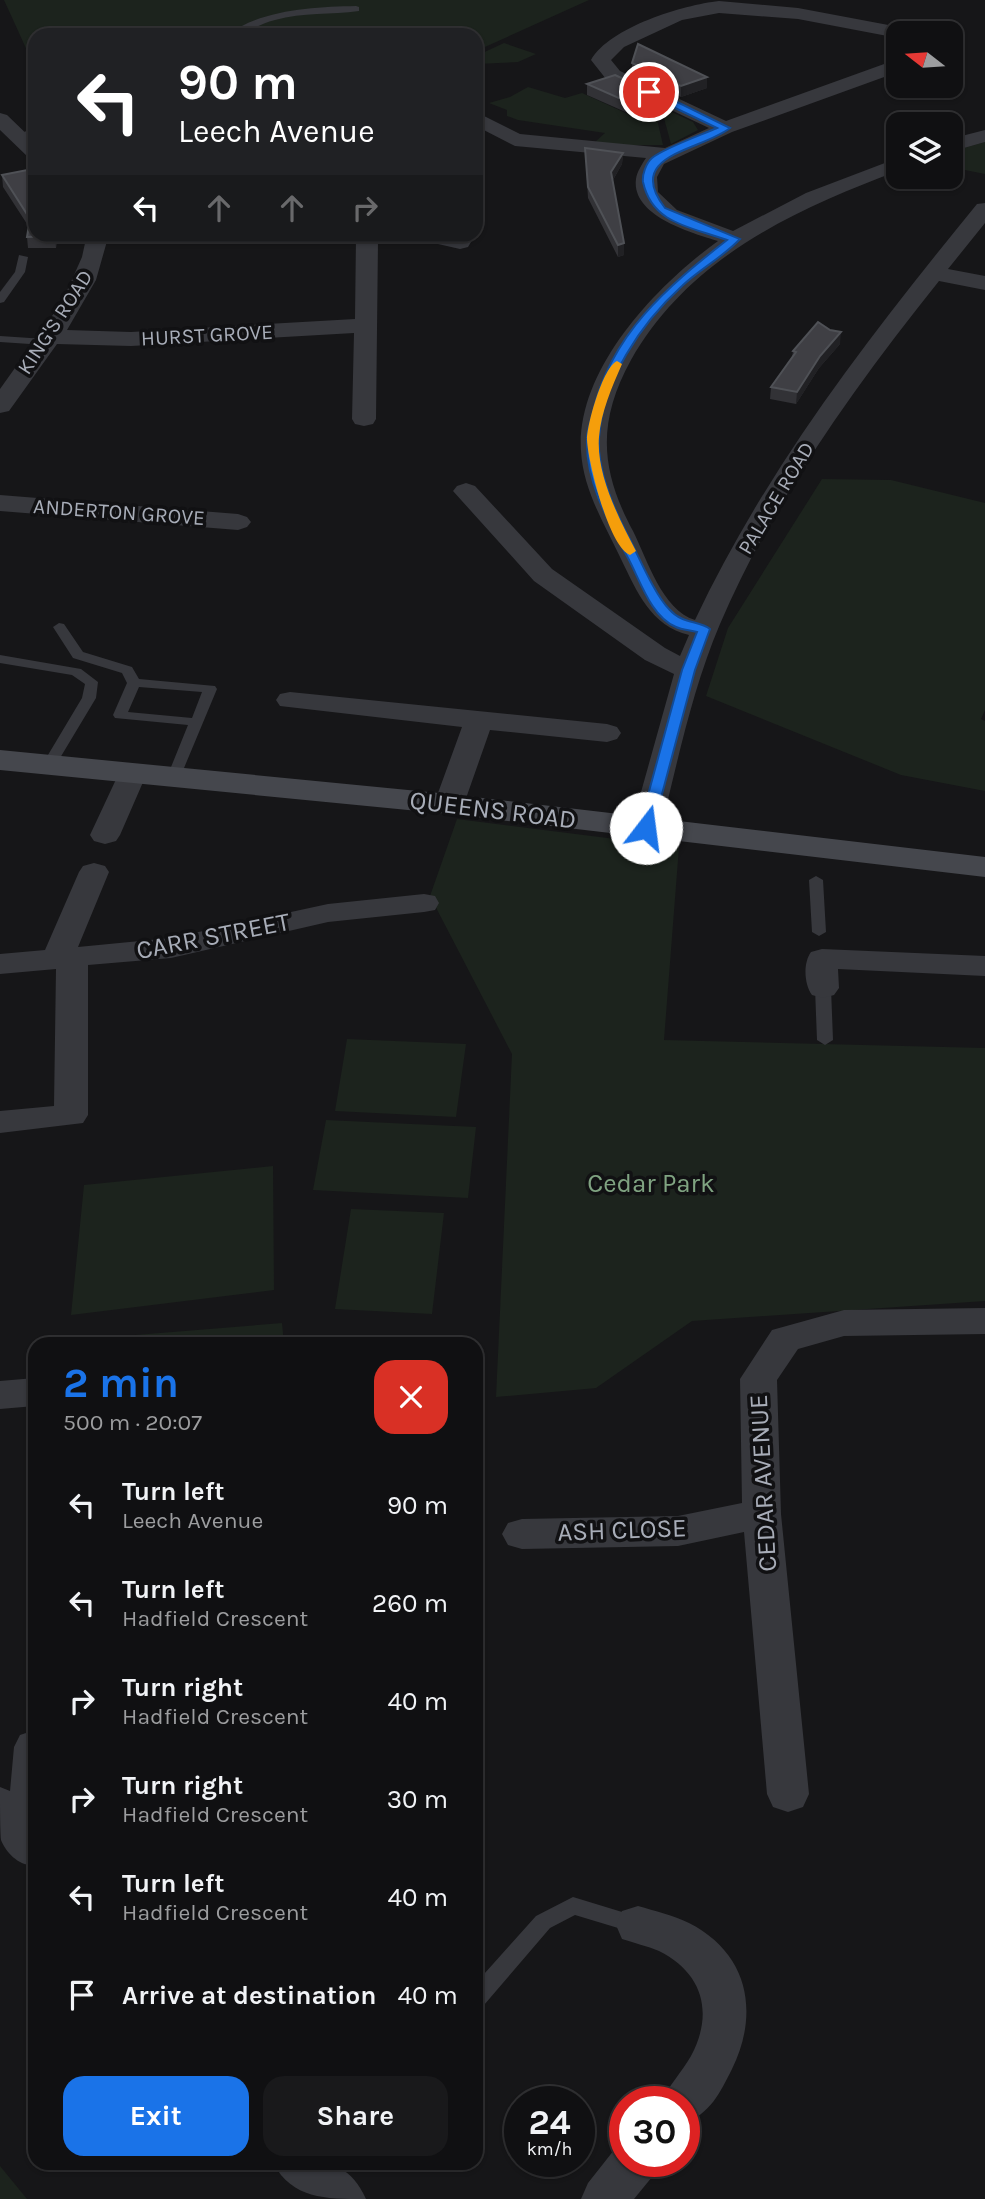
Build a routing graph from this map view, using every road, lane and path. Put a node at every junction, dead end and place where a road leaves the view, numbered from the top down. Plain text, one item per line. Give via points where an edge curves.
1 (356, 9) dead end
2 (248, 28) edge
3 (886, 31) edge
4 (886, 69) edge
5 (0, 119) edge
6 (483, 122) edge
7 (725, 128) junction
8 (18, 136) edge
9 (985, 136) edge
10 (515, 141) junction
11 (963, 142) edge
12 (664, 154) junction
13 (495, 155) dead end
14 (886, 169) edge
15 (985, 209) edge
16 (735, 239) junction
17 (97, 242) edge
18 (367, 242) edge
19 (23, 257) dead end
20 (933, 273) junction
21 (985, 283) edge
22 (0, 300) edge
23 (366, 325) junction
24 (0, 339) edge
25 (47, 340) junction
26 (0, 406) edge
27 (364, 419) dead end
28 (466, 491) dead end
29 (0, 503) edge
30 (238, 522) dead end
31 (59, 627) dead end
32 (704, 629) junction
33 (0, 659) edge
34 (688, 670) junction
35 (134, 683) junction
36 (290, 700) dead end
37 (479, 720) junction
38 (197, 722) junction
39 (607, 733) dead end
40 (0, 760) edge
41 (49, 765) junction
42 (133, 773) junction
43 (174, 777) junction
44 (449, 804) junction
45 (646, 828) junction
46 (105, 835) dead end
47 (985, 867) edge
48 (94, 872) dead end
49 (816, 880) dead end
50 (424, 903) dead end
51 (64, 958) junction
52 (821, 960) junction
53 (0, 964) edge
54 (985, 966) edge
55 (825, 1040) dead end
56 (0, 1122) edge
57 (985, 1321) edge
58 (762, 1514) junction
59 (522, 1534) dead end
60 (788, 1794) dead end
61 (0, 1805) edge
62 (28, 1844) edge
63 (638, 1925) joint
64 (483, 1989) edge
65 (699, 2086) edge
66 (306, 2170) edge
67 (622, 2177) edge
68 (342, 2199) edge
69 (605, 2199) edge

1 - 2 lane via 313,10 271,18
3 - 7 street via 793,14 711,7 684,12 605,51 601,60 613,75
4 - 7 street
5 - 8 street
6 - 10 street
7 - 12 street
9 - 11 street
10 - 12 street
10 - 13 street
12 - 16 street via 647,176 652,198 661,210
14 - 16 street via 776,215
15 - 20 street, PALACE ROAD
16 - 32 street via 678,283 630,341 603,393 593,438 598,476 612,518 662,610 679,624
17 - 25 street, KING'S ROAD via 95,259 80,289
18 - 23 street
19 - 22 lane via 20,272
20 - 21 street
20 - 32 street, PALACE ROAD via 829,411 761,516
23 - 25 street, HURST GROVE
23 - 27 street
24 - 25 lane
25 - 26 street, KING'S ROAD
28 - 34 street via 543,575 655,654
29 - 30 street, ANDERTON GROVE
31 - 35 lane via 78,654 127,670
32 - 34 street, PALACE ROAD
33 - 41 lane via 76,672 91,682 89,698
34 - 45 street, PALACE ROAD
35 - 38 lane via 210,690
35 - 38 lane via 120,715
36 - 37 street
37 - 39 street
37 - 44 street
38 - 43 lane
40 - 41 main road, QUEENS ROAD
41 - 42 main road, QUEENS ROAD
42 - 43 main road, QUEENS ROAD
42 - 46 street
43 - 44 main road, QUEENS ROAD
44 - 45 main road, QUEENS ROAD
45 - 47 main road, QUEENS ROAD
48 - 51 street
49 - 52 lane
50 - 51 street, CARR STREET via 328,913 171,947
51 - 53 street, CARR STREET
51 - 56 street via 71,1115
52 - 54 street
52 - 55 lane
57 - 58 street, CEDAR AVENUE via 844,1323 785,1339 758,1379
58 - 59 street, ASH CLOSE via 678,1531
58 - 60 street, CEDAR AVENUE
61 - 62 street
63 - 64 lane via 573,1906 543,1922
63 - 65 street via 666,1931 705,1957 725,1997 726,2024 719,2053
66 - 68 street
67 - 69 street

